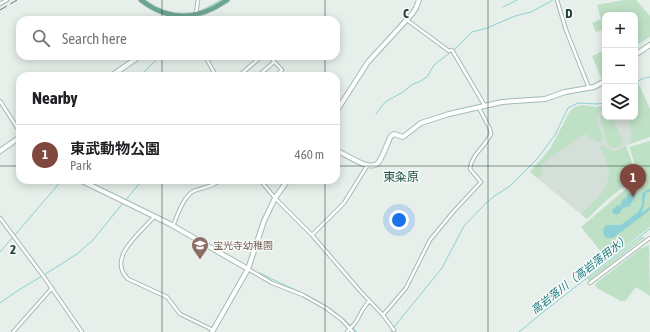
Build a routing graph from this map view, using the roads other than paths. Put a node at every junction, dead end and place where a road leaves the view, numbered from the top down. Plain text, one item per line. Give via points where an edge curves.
1 (7, 0) edge
2 (140, 0) edge
3 (198, 0) edge
4 (228, 0) edge
5 (420, 0) edge
6 (557, 0) edge
7 (2, 2) edge
8 (175, 16) edge
9 (196, 16) edge
10 (198, 16) edge
11 (406, 20) junction
12 (650, 45) edge
13 (638, 53) edge
14 (134, 60) edge
15 (207, 60) edge
16 (258, 60) edge
17 (274, 62) joint
18 (117, 72) edge
19 (214, 72) edge
20 (244, 72) edge
21 (263, 72) edge
22 (280, 72) edge
23 (602, 83) edge
24 (589, 88) junction
25 (0, 101) edge
26 (340, 106) edge
27 (485, 106) junction
28 (479, 108) junction
29 (16, 126) edge
30 (16, 140) edge
31 (0, 151) edge
32 (340, 152) edge
33 (367, 166) junction
34 (88, 184) edge
35 (216, 184) edge
36 (263, 184) edge
37 (285, 184) edge
38 (275, 198) junction
39 (155, 216) junction
40 (0, 218) edge
41 (173, 226) junction
42 (312, 235) junction
43 (650, 238) edge
44 (248, 268) junction
45 (590, 283) dead end
46 (52, 288) junction
47 (369, 301) junction
48 (383, 315) junction
49 (350, 328) junction
50 (394, 330) dead end
51 (212, 331) edge
52 (13, 332) edge
53 (82, 332) edge
54 (347, 332) edge
55 (353, 332) edge

1 - 7 street
2 - 8 main road via 156,10
3 - 9 street
4 - 10 main road
5 - 11 street
6 - 24 street
11 - 26 street via 368,62
11 - 27 street via 449,51 452,50
12 - 13 street
14 - 18 street
15 - 19 street
16 - 20 street
17 - 21 street
17 - 22 street via 282,70
23 - 24 street
24 - 27 street via 545,99 502,102
25 - 29 street
27 - 28 street
28 - 33 street via 427,120 403,137 394,134 377,164
28 - 48 street via 491,134 470,167 481,182 430,240 406,288
30 - 31 street
32 - 33 street
33 - 42 street via 344,203
34 - 39 street
35 - 41 street via 189,194
36 - 38 street
37 - 38 street
38 - 42 street
38 - 44 street
39 - 41 street via 167,225
39 - 51 street via 126,248 120,265 124,275 167,298 180,314
40 - 46 street
41 - 44 street
42 - 47 street
43 - 45 street
44 - 49 street via 272,283 303,295 331,312
44 - 51 street
46 - 52 street
46 - 53 street
47 - 48 street
47 - 49 street
48 - 50 street
49 - 54 street
49 - 55 street

